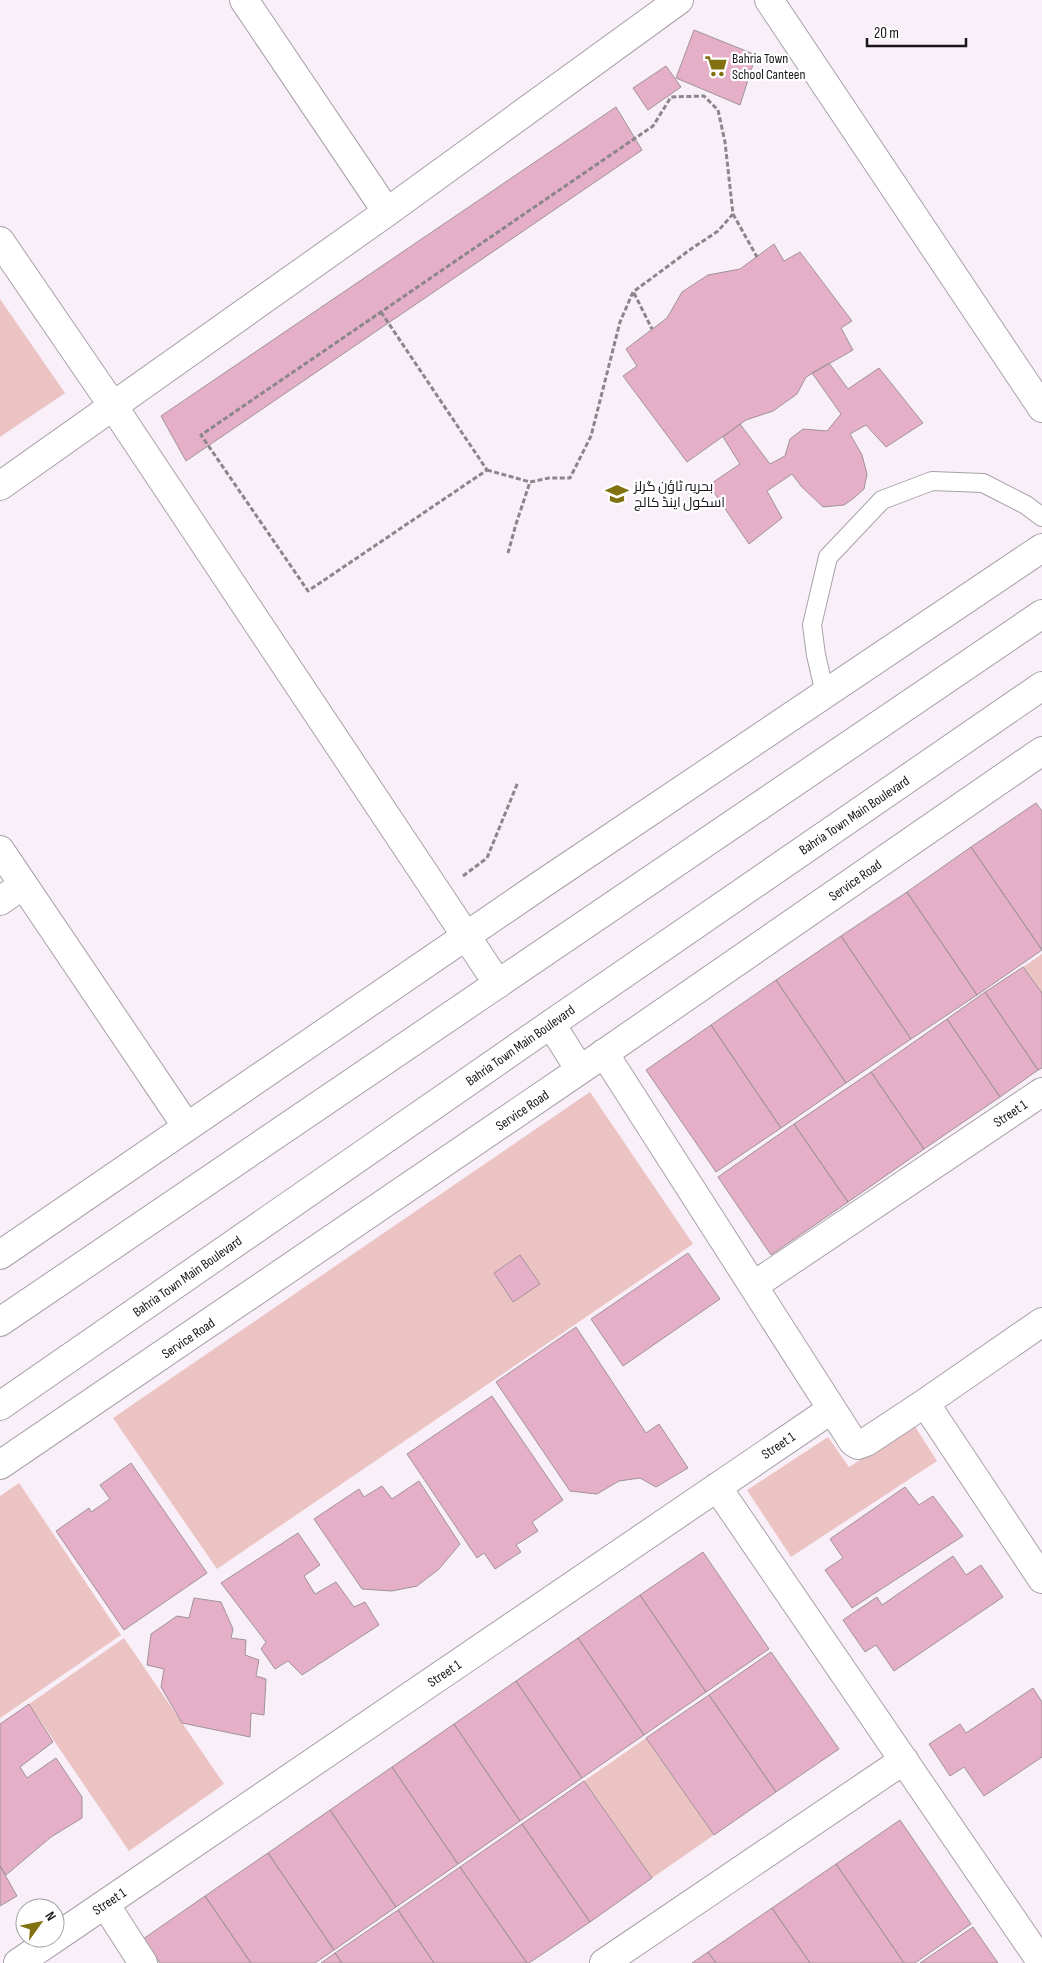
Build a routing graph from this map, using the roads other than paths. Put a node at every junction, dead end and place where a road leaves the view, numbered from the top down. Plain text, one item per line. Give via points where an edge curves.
1 (244, 0) edge
2 (679, 0) edge
3 (768, 0) edge
4 (387, 212) junction
5 (0, 241) edge
6 (113, 406) junction
7 (1042, 408) edge
8 (0, 486) edge
9 (1042, 518) edge
10 (1042, 548) edge
11 (1042, 614) edge
12 (1042, 686) edge
13 (825, 694) junction
14 (1042, 751) edge
15 (0, 850) edge
16 (23, 885) junction
17 (0, 901) edge
18 (466, 936) junction
19 (498, 984) junction
20 (551, 1024) junction
21 (604, 1053) junction
22 (580, 1070) junction
23 (1042, 1092) edge
24 (187, 1127) junction
25 (0, 1256) edge
26 (753, 1286) junction
27 (0, 1322) edge
28 (1042, 1322) edge
29 (925, 1403) junction
30 (0, 1406) edge
31 (832, 1408) junction
32 (0, 1465) edge
33 (717, 1487) junction
34 (1033, 1547) edge
35 (1042, 1579) edge
36 (904, 1760) junction
37 (105, 1904) junction
38 (65, 1931) edge
39 (40, 1948) edge
40 (18, 1963) edge
41 (142, 1963) edge
42 (604, 1963) edge
43 (1042, 1963) edge

1 - 4 street
2 - 4 street
3 - 7 street
4 - 6 street
5 - 6 street
6 - 8 street
6 - 18 street
9 - 13 lane via 1026,505 983,483 932,481 882,500 828,557 812,625
10 - 13 street
11 - 19 street
12 - 20 street, Bahria Town Main Boulevard
13 - 18 street
14 - 21 street, Service Road
15 - 16 street
16 - 17 street
16 - 24 street
18 - 19 street
18 - 24 street
19 - 27 street
20 - 22 street
20 - 30 street, Bahria Town Main Boulevard
21 - 22 street, Service Road
21 - 26 street
22 - 32 street, Service Road
23 - 26 street, Street 1
24 - 25 street
26 - 31 street
28 - 29 street
29 - 31 street via 858,1444 853,1442
29 - 34 street
31 - 33 street, Street 1
33 - 36 street
33 - 37 street, Street 1
34 - 35 street
36 - 42 street
36 - 43 street
37 - 38 street, Street 1
37 - 41 street
39 - 40 street, Street 1

